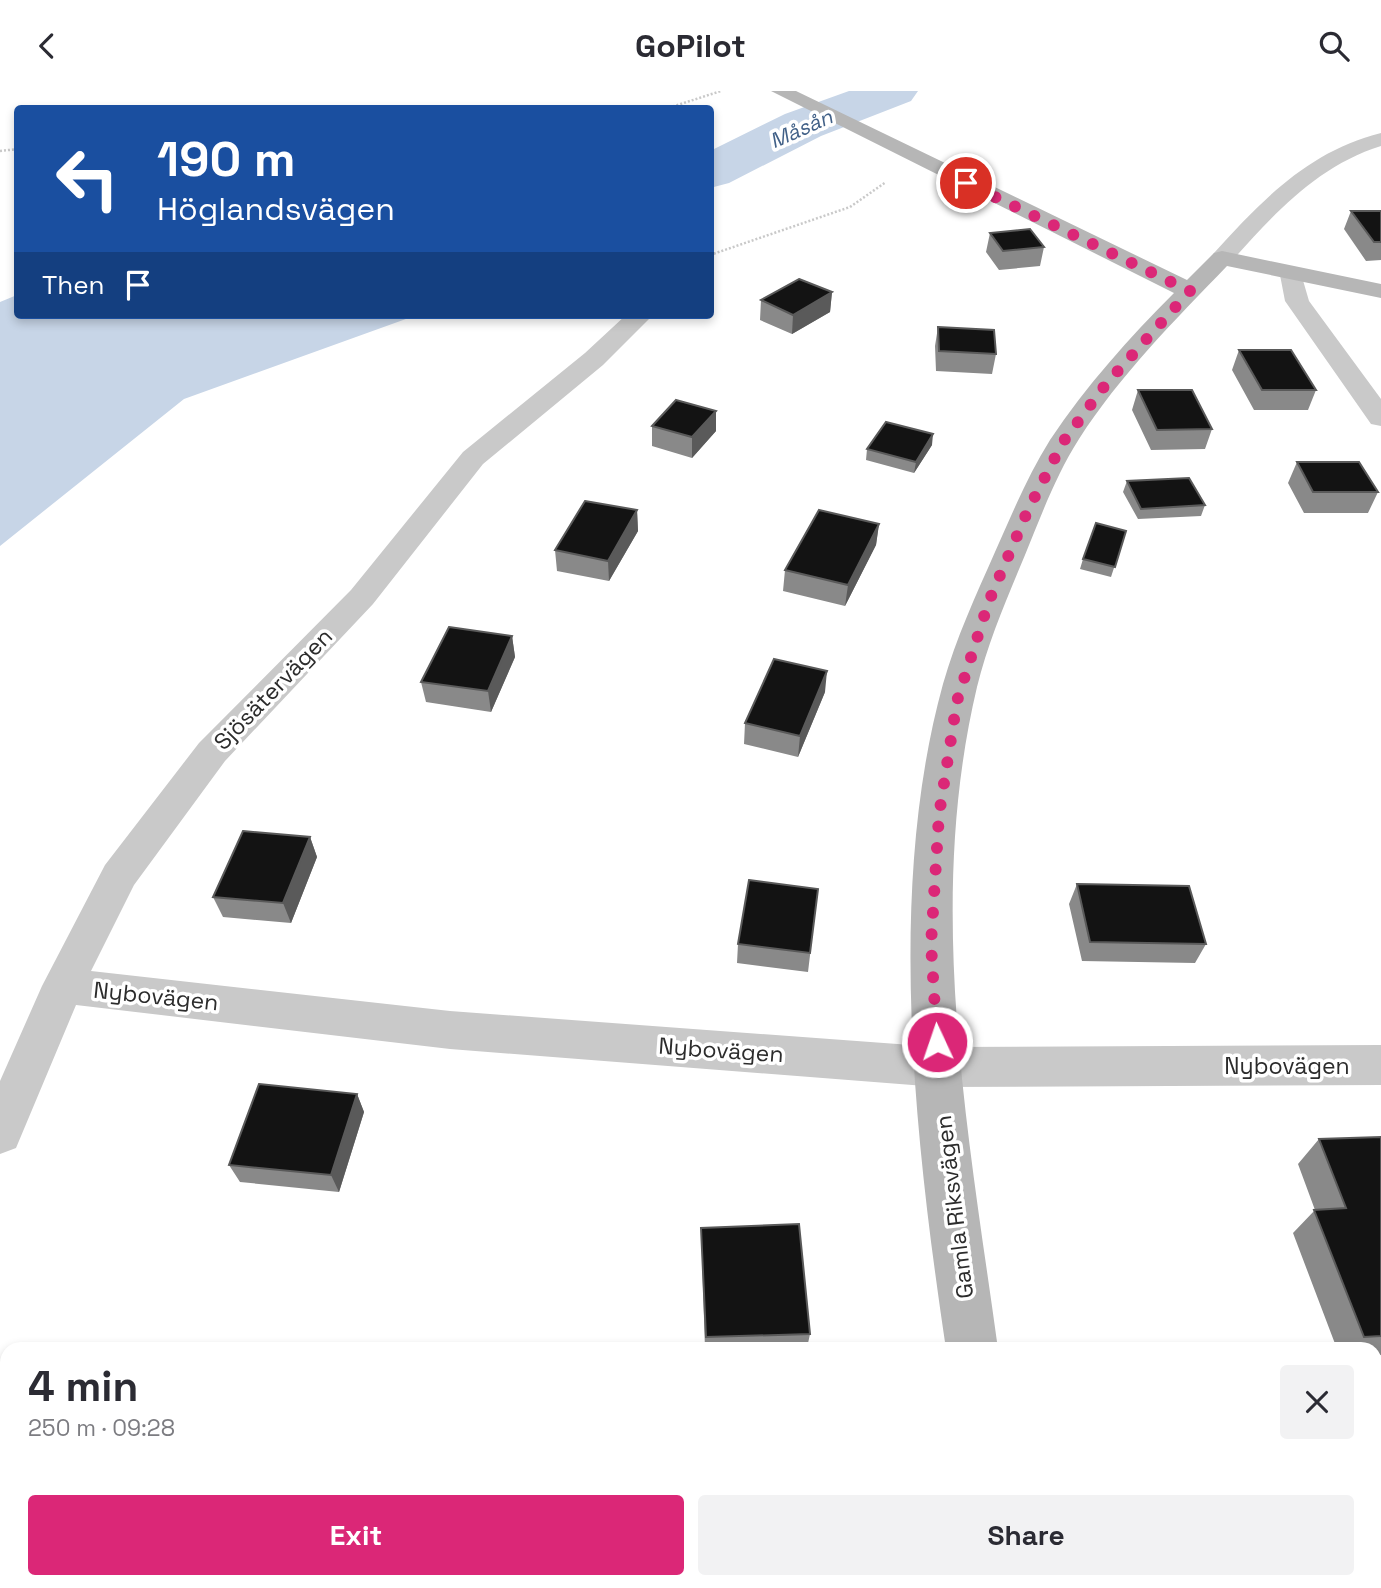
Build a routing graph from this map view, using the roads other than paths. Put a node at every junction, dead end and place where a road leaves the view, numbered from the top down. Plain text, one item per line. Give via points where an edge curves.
1 (781, 91) edge
2 (1381, 139) edge
3 (1222, 258) junction
4 (1292, 275) junction
5 (1190, 291) junction
6 (1381, 291) edge
7 (636, 319) edge
8 (1381, 418) edge
9 (63, 986) junction
10 (1381, 1065) edge
11 (938, 1067) junction
12 (0, 1133) edge
13 (971, 1342) edge

1 - 5 street
2 - 3 street, Gamla Riksvägen via 1330,157 1302,175
3 - 4 street
3 - 5 street, Gamla Riksvägen
4 - 6 street
4 - 8 street via 1297,301
5 - 11 street, Gamla Riksvägen via 1106,384 1063,442 989,601 957,701 939,815 931,944
7 - 9 street, Sjösätervägen via 473,458 362,597 212,752 119,876
9 - 11 street, Nybovägen via 450,1030
9 - 12 street, Sjösätervägen
10 - 11 street, Nybovägen
11 - 13 street, Gamla Riksvägen via 954,1237

